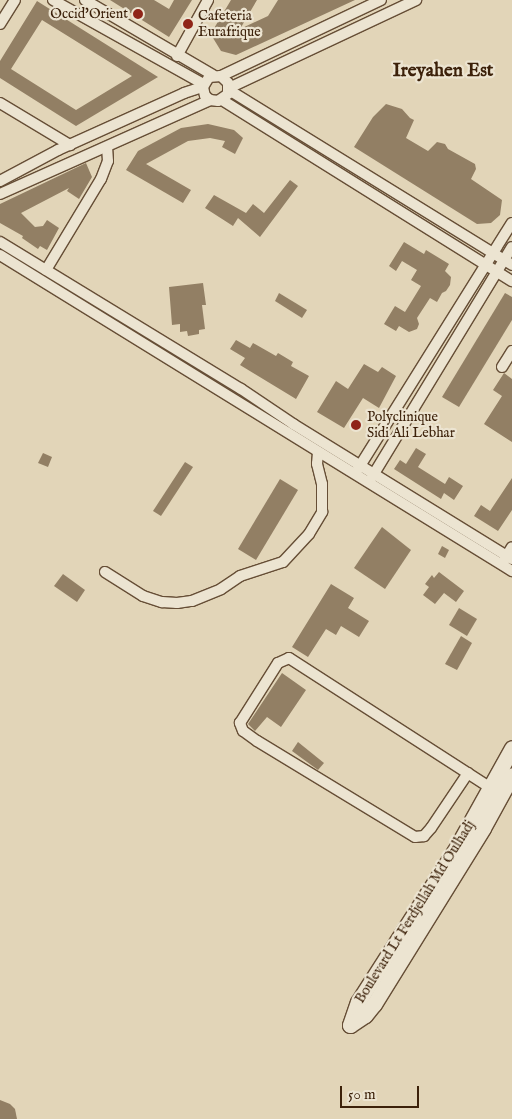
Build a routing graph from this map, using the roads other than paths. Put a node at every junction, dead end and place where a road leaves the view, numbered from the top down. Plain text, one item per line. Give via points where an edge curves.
1 (15, 0) edge
2 (54, 0) edge
3 (85, 0) edge
4 (208, 0) edge
5 (381, 0) edge
6 (416, 0) edge
7 (0, 24) edge
8 (177, 56) junction
9 (217, 76) junction
10 (203, 86) junction
11 (229, 89) junction
12 (210, 100) junction
13 (222, 100) junction
14 (0, 103) edge
15 (70, 145) junction
16 (107, 147) junction
17 (0, 181) edge
18 (0, 194) edge
19 (512, 223) edge
20 (0, 242) edge
21 (512, 248) edge
22 (493, 254) junction
23 (0, 255) edge
24 (508, 263) edge
25 (486, 265) junction
26 (46, 270) junction
27 (496, 272) junction
28 (512, 281) edge
29 (512, 351) edge
30 (502, 367) dead end
31 (318, 452) junction
32 (361, 465) junction
33 (375, 473) junction
34 (355, 474) junction
35 (369, 483) junction
36 (508, 557) edge
37 (512, 571) edge
38 (105, 572) dead end
39 (511, 751) edge
40 (468, 773) junction
41 (512, 775) edge
42 (491, 788) junction
43 (478, 824) junction

1 - 7 street
2 - 10 street
3 - 8 street
4 - 8 street
5 - 9 street
6 - 11 street
8 - 9 street
9 - 10 street
9 - 11 street via 228,83
10 - 12 street via 205,96
10 - 15 street
11 - 13 street
11 - 22 street
12 - 13 street
12 - 16 street
13 - 25 street
14 - 15 street
15 - 17 street
16 - 18 street
16 - 26 street via 108,161 101,179
19 - 22 street
20 - 26 street
21 - 24 street
22 - 24 street
22 - 25 street
23 - 31 street
24 - 27 street
25 - 27 street
25 - 32 street
26 - 32 street
27 - 28 street
27 - 33 street
29 - 30 street
31 - 34 street
31 - 38 street via 322,512 309,534 283,562 240,576 222,589 192,601 177,603 142,596
32 - 33 street
32 - 34 street
33 - 35 street
33 - 36 street
34 - 35 street
35 - 36 street
36 - 37 street
39 - 42 street, Boulevard Lt Ferdjellah Md Oulhadj
40 - 40 street via 289,658 278,663 240,723 243,730 257,741 415,837 424,836 432,828
40 - 42 street
41 - 43 street, Boulevard Lt Ferdjellah Md Oulhadj
42 - 43 street, Boulevard Lt Ferdjellah Md Oulhadj
43 - 43 street, Boulevard Lt Ferdjellah Md Oulhadj via 362,996 350,1024 366,1015 374,1004

